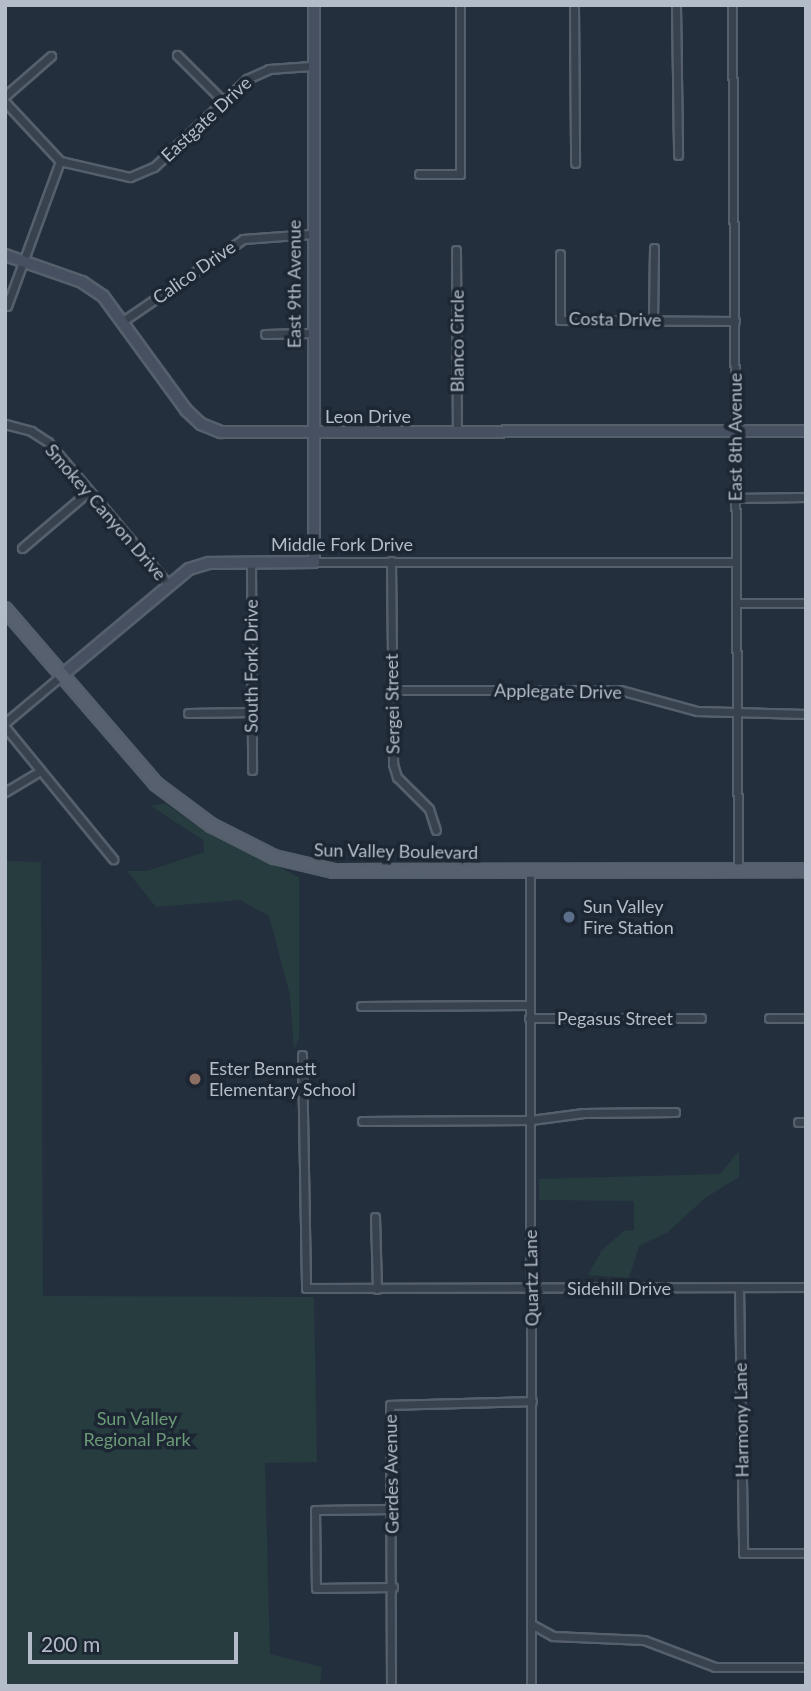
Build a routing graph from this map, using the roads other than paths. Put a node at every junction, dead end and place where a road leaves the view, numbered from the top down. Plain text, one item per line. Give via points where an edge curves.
1 (314, 5) edge
2 (460, 5) edge
3 (574, 5) edge
4 (677, 5) edge
5 (732, 5) edge
6 (177, 55) dead end
7 (51, 56) dead end
8 (311, 66) junction
9 (5, 96) edge
10 (222, 100) junction
11 (5, 102) edge
12 (678, 155) dead end
13 (60, 161) junction
14 (575, 163) dead end
15 (419, 174) dead end
16 (311, 234) junction
17 (654, 248) dead end
18 (456, 250) dead end
19 (560, 254) dead end
20 (5, 255) edge
21 (23, 261) junction
22 (7, 306) edge
23 (653, 320) junction
24 (123, 321) junction
25 (735, 321) junction
26 (312, 333) junction
27 (265, 334) dead end
28 (5, 424) edge
29 (735, 431) junction
30 (806, 431) edge
31 (457, 433) junction
32 (313, 434) junction
33 (89, 491) junction
34 (806, 497) edge
35 (736, 498) junction
36 (22, 548) dead end
37 (391, 561) junction
38 (251, 562) junction
39 (314, 562) junction
40 (736, 562) junction
41 (169, 585) junction
42 (736, 603) junction
43 (806, 603) edge
44 (5, 609) edge
45 (61, 676) junction
46 (392, 690) junction
47 (252, 712) junction
48 (188, 713) dead end
49 (737, 714) junction
50 (806, 714) edge
51 (5, 725) edge
52 (252, 770) dead end
53 (40, 771) junction
54 (5, 792) edge
55 (436, 830) dead end
56 (113, 859) dead end
57 (530, 870) junction
58 (738, 870) junction
59 (806, 870) edge
60 (529, 1005) junction
61 (361, 1006) dead end
62 (529, 1018) junction
63 (701, 1018) dead end
64 (769, 1018) dead end
65 (806, 1018) edge
66 (302, 1055) dead end
67 (675, 1112) dead end
68 (531, 1120) junction
69 (362, 1121) dead end
70 (375, 1217) dead end
71 (739, 1287) junction
72 (806, 1287) edge
73 (530, 1288) junction
74 (377, 1289) junction
75 (532, 1401) junction
76 (391, 1509) junction
77 (806, 1553) edge
78 (393, 1587) junction
79 (533, 1625) junction
80 (806, 1667) edge
81 (391, 1686) edge
82 (531, 1686) edge

1 - 8 street, East 9th Avenue
2 - 15 street via 460,174
3 - 14 street
4 - 12 street
5 - 25 street, East 8th Avenue
6 - 10 street
7 - 9 street
8 - 10 street, Eastgate Drive via 258,73
8 - 16 street, East 9th Avenue
10 - 13 street, Eastgate Drive via 159,163 139,175 119,177
11 - 13 street
13 - 21 street
16 - 24 street, Calico Drive via 243,239
16 - 26 street, East 9th Avenue
17 - 23 street
18 - 31 street, Blanco Circle
19 - 23 street, Costa Drive via 561,320
20 - 21 street, Leon Drive
21 - 22 street
21 - 24 street, Leon Drive via 93,288
23 - 25 street, Costa Drive
24 - 32 street, Leon Drive via 186,410 201,424 231,434
25 - 29 street, East 8th Avenue
26 - 27 street
26 - 32 street, East 9th Avenue
28 - 33 street, Smokey Canyon Drive via 40,436
29 - 30 street, Leon Drive
29 - 31 street, Leon Drive
29 - 35 street, East 8th Avenue
31 - 32 street, Leon Drive
32 - 39 street, East 9th Avenue
33 - 36 street
33 - 41 street, Smokey Canyon Drive
34 - 35 street
35 - 40 street, East 8th Avenue
37 - 39 street, Middle Fork Drive
37 - 40 street, Middle Fork Drive
37 - 46 street, Sergei Street
38 - 39 street, Middle Fork Drive
38 - 41 street, Middle Fork Drive via 198,565
38 - 47 street, South Fork Drive
40 - 42 street, East 8th Avenue
41 - 45 street, Middle Fork Drive
42 - 43 street
42 - 49 street, East 8th Avenue
44 - 45 main road, Sun Valley Boulevard
45 - 51 street, Middle Fork Drive
45 - 57 main road, Sun Valley Boulevard via 140,768 174,799 230,836 274,857 334,871
46 - 49 street, Applegate Drive via 620,690 697,711
46 - 55 street, Sergei Street via 394,771 429,809
47 - 48 street
47 - 52 street, South Fork Drive
49 - 50 street, Applegate Drive
49 - 58 street, East 8th Avenue
51 - 53 street
53 - 54 street
53 - 56 street
57 - 58 main road, Sun Valley Boulevard
57 - 60 street, Quartz Lane
58 - 59 main road, Sun Valley Boulevard
60 - 61 street
60 - 62 street, Quartz Lane
62 - 63 street, Pegasus Street
62 - 68 street, Quartz Lane
64 - 65 street
66 - 74 street, Sidehill Drive via 306,1288
67 - 68 street via 583,1113
68 - 69 street
68 - 73 street, Quartz Lane
70 - 74 street
71 - 72 street, Sidehill Drive
71 - 73 street, Sidehill Drive
71 - 77 street, Harmony Lane via 743,1553
73 - 74 street, Sidehill Drive
73 - 75 street, Quartz Lane
75 - 76 street, Gerdes Avenue via 390,1405
75 - 79 street, Quartz Lane
76 - 78 street, Gerdes Avenue
76 - 78 street via 315,1510 316,1588
78 - 81 street, Gerdes Avenue
79 - 80 street via 553,1636 644,1640 715,1667
79 - 82 street, Quartz Lane

